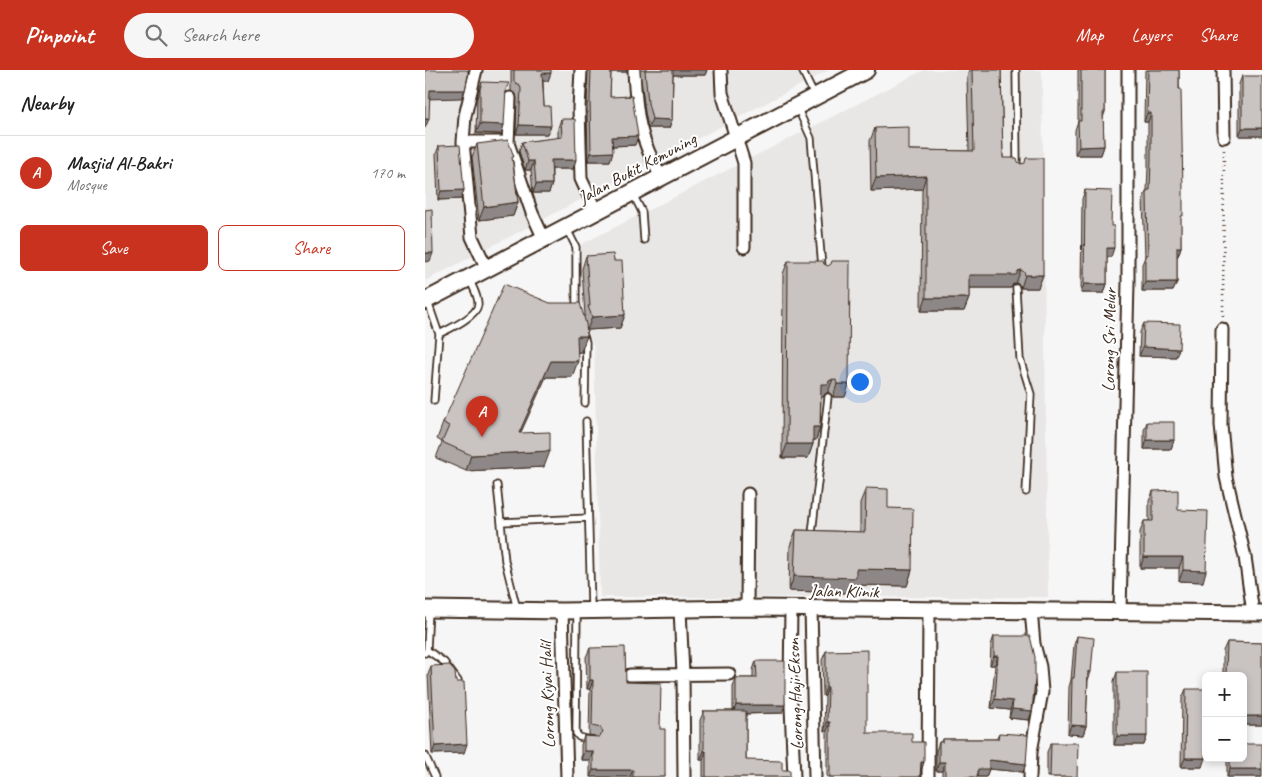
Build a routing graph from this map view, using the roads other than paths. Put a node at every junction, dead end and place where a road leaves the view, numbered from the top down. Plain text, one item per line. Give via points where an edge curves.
1 (476, 70) edge
2 (581, 70) edge
3 (634, 70) edge
4 (721, 70) edge
5 (801, 70) edge
6 (867, 70) edge
7 (1016, 70) edge
8 (1128, 70) edge
9 (1223, 70) edge
10 (815, 97) junction
11 (510, 98) dead end
12 (797, 107) junction
13 (1224, 137) road end
14 (737, 138) junction
15 (463, 142) junction
16 (508, 142) junction
17 (1017, 172) edge
18 (661, 178) junction
19 (632, 193) junction
20 (596, 211) junction
21 (566, 227) junction
22 (544, 238) junction
23 (644, 240) dead end
24 (744, 246) dead end
25 (487, 268) junction
26 (823, 274) edge
27 (469, 278) junction
28 (1016, 288) dead end
29 (426, 300) edge
30 (579, 319) edge
31 (581, 328) edge
32 (1223, 329) road end
33 (439, 334) junction
34 (828, 397) dead end
35 (434, 401) dead end
36 (585, 403) dead end
37 (586, 421) dead end
38 (497, 485) dead end
39 (1026, 492) dead end
40 (748, 494) dead end
41 (588, 518) junction
42 (502, 522) junction
43 (812, 533) edge
44 (747, 608) junction
45 (427, 609) edge
46 (680, 609) junction
47 (791, 609) junction
48 (811, 609) junction
49 (1031, 610) junction
50 (518, 611) junction
51 (577, 611) junction
52 (929, 611) junction
53 (1120, 611) junction
54 (1257, 613) edge
55 (426, 652) edge
56 (683, 674) junction
57 (729, 674) dead end
58 (630, 675) dead end
59 (458, 681) edge
60 (595, 741) edge
61 (425, 755) edge
62 (435, 777) edge
63 (567, 777) edge
64 (683, 777) edge
65 (793, 777) edge
66 (815, 777) edge
67 (929, 777) edge
68 (1030, 777) edge

1 - 15 street via 465,116
2 - 20 street via 581,179
3 - 18 street via 641,135
4 - 14 street via 722,93
5 - 10 lane
6 - 10 main road, Jalan Bukit Kemuning
7 - 17 lane
8 - 53 street, Lorong Sri Melur via 1128,283
9 - 13 street
10 - 12 main road, Jalan Bukit Kemuning
11 - 16 street
12 - 14 main road, Jalan Bukit Kemuning
12 - 26 lane via 811,138
14 - 18 main road, Jalan Bukit Kemuning
14 - 24 street via 744,163
15 - 16 street
15 - 25 street via 473,237
16 - 22 street
18 - 19 main road, Jalan Bukit Kemuning
19 - 20 main road, Jalan Bukit Kemuning
19 - 23 lane via 642,212
20 - 21 main road, Jalan Bukit Kemuning
21 - 22 main road, Jalan Bukit Kemuning
21 - 30 lane via 576,247 576,310
22 - 25 main road, Jalan Bukit Kemuning
25 - 27 main road, Jalan Bukit Kemuning
27 - 29 main road, Jalan Bukit Kemuning
27 - 33 lane via 478,307 459,324
28 - 39 lane via 1020,359 1031,394
29 - 33 lane
31 - 36 lane via 586,342
32 - 54 street via 1221,425 1226,477
33 - 35 lane
34 - 43 lane
37 - 41 lane
38 - 42 lane
40 - 44 street
41 - 42 lane
41 - 51 lane
42 - 50 lane via 505,561
44 - 46 street, Jalan Klinik
44 - 47 street, Jalan Klinik
45 - 50 street, Jalan Klinik
45 - 55 lane
46 - 51 street, Jalan Klinik
46 - 56 street
47 - 48 street, Jalan Klinik
47 - 65 street
48 - 52 street, Jalan Klinik
48 - 66 street, Lorong Haji Ekson
49 - 52 street, Jalan Klinik
49 - 53 street, Jalan Klinik
49 - 68 street via 1042,692 1031,752
50 - 51 street, Jalan Klinik
51 - 60 lane via 576,734
51 - 63 street, Lorong Kiyai Halil
52 - 67 street
53 - 54 street, Jalan Klinik
55 - 59 lane via 443,662
56 - 57 street
56 - 58 street
56 - 64 street
61 - 62 lane

